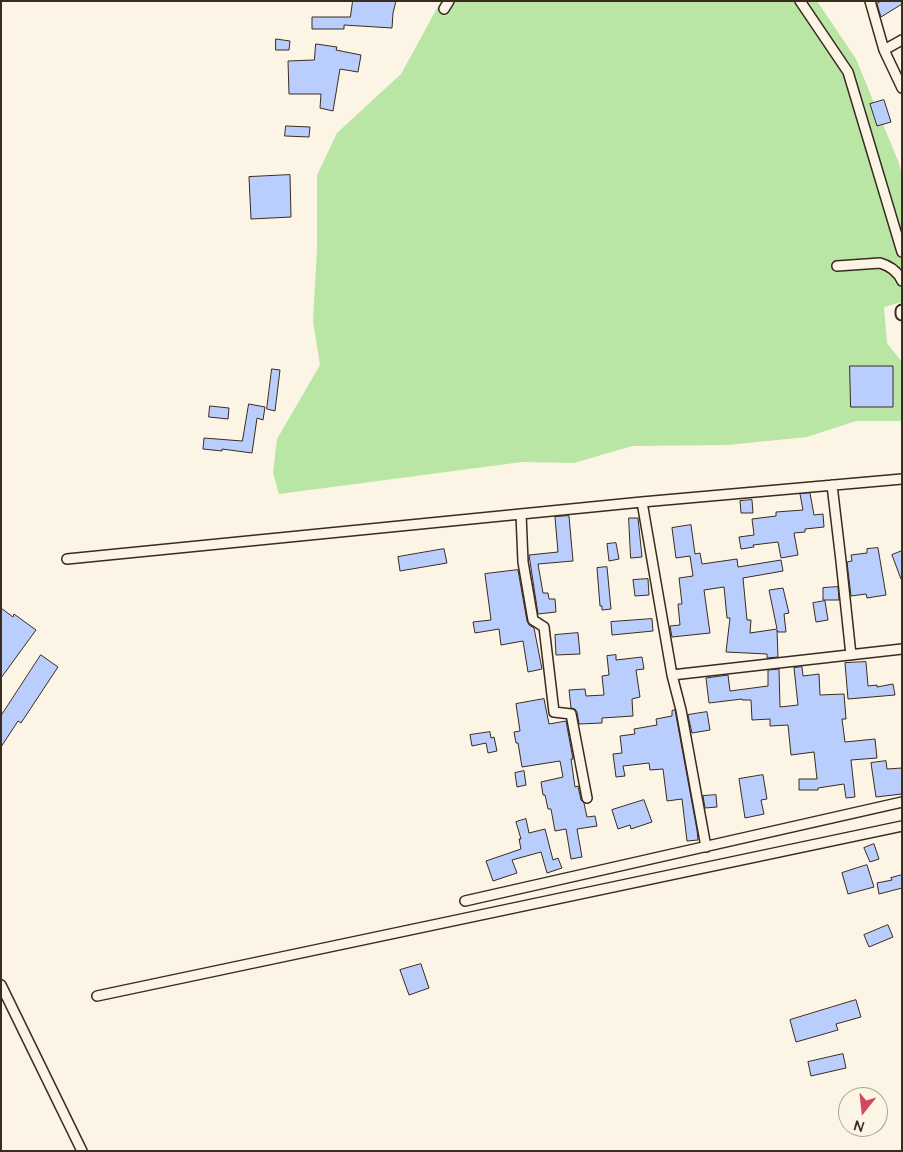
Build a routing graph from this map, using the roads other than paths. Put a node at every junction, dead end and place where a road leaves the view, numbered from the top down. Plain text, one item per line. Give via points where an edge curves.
1 (800, 1) edge
2 (870, 1) edge
3 (902, 40) edge
4 (884, 50) junction
5 (902, 88) edge
6 (902, 252) edge
7 (836, 266) dead end
8 (902, 281) edge
9 (902, 479) edge
10 (832, 485) junction
11 (642, 502) junction
12 (521, 514) junction
13 (67, 559) dead end
14 (902, 649) edge
15 (851, 655) junction
16 (672, 675) junction
17 (587, 798) dead end
18 (902, 802) edge
19 (902, 826) edge
20 (706, 847) junction
21 (465, 901) dead end
22 (1, 985) edge
23 (97, 996) dead end
24 (82, 1151) edge

1 - 6 street via 848,72
2 - 4 street
3 - 4 street
4 - 5 street
7 - 8 street via 880,263 896,272
9 - 10 street
10 - 11 street
10 - 15 street
11 - 12 street
11 - 16 street
12 - 13 street
12 - 17 street via 523,562 533,620 544,627 554,712 571,714
14 - 15 street
15 - 16 street
16 - 20 street
18 - 20 street
19 - 23 street
20 - 21 street
22 - 24 street

